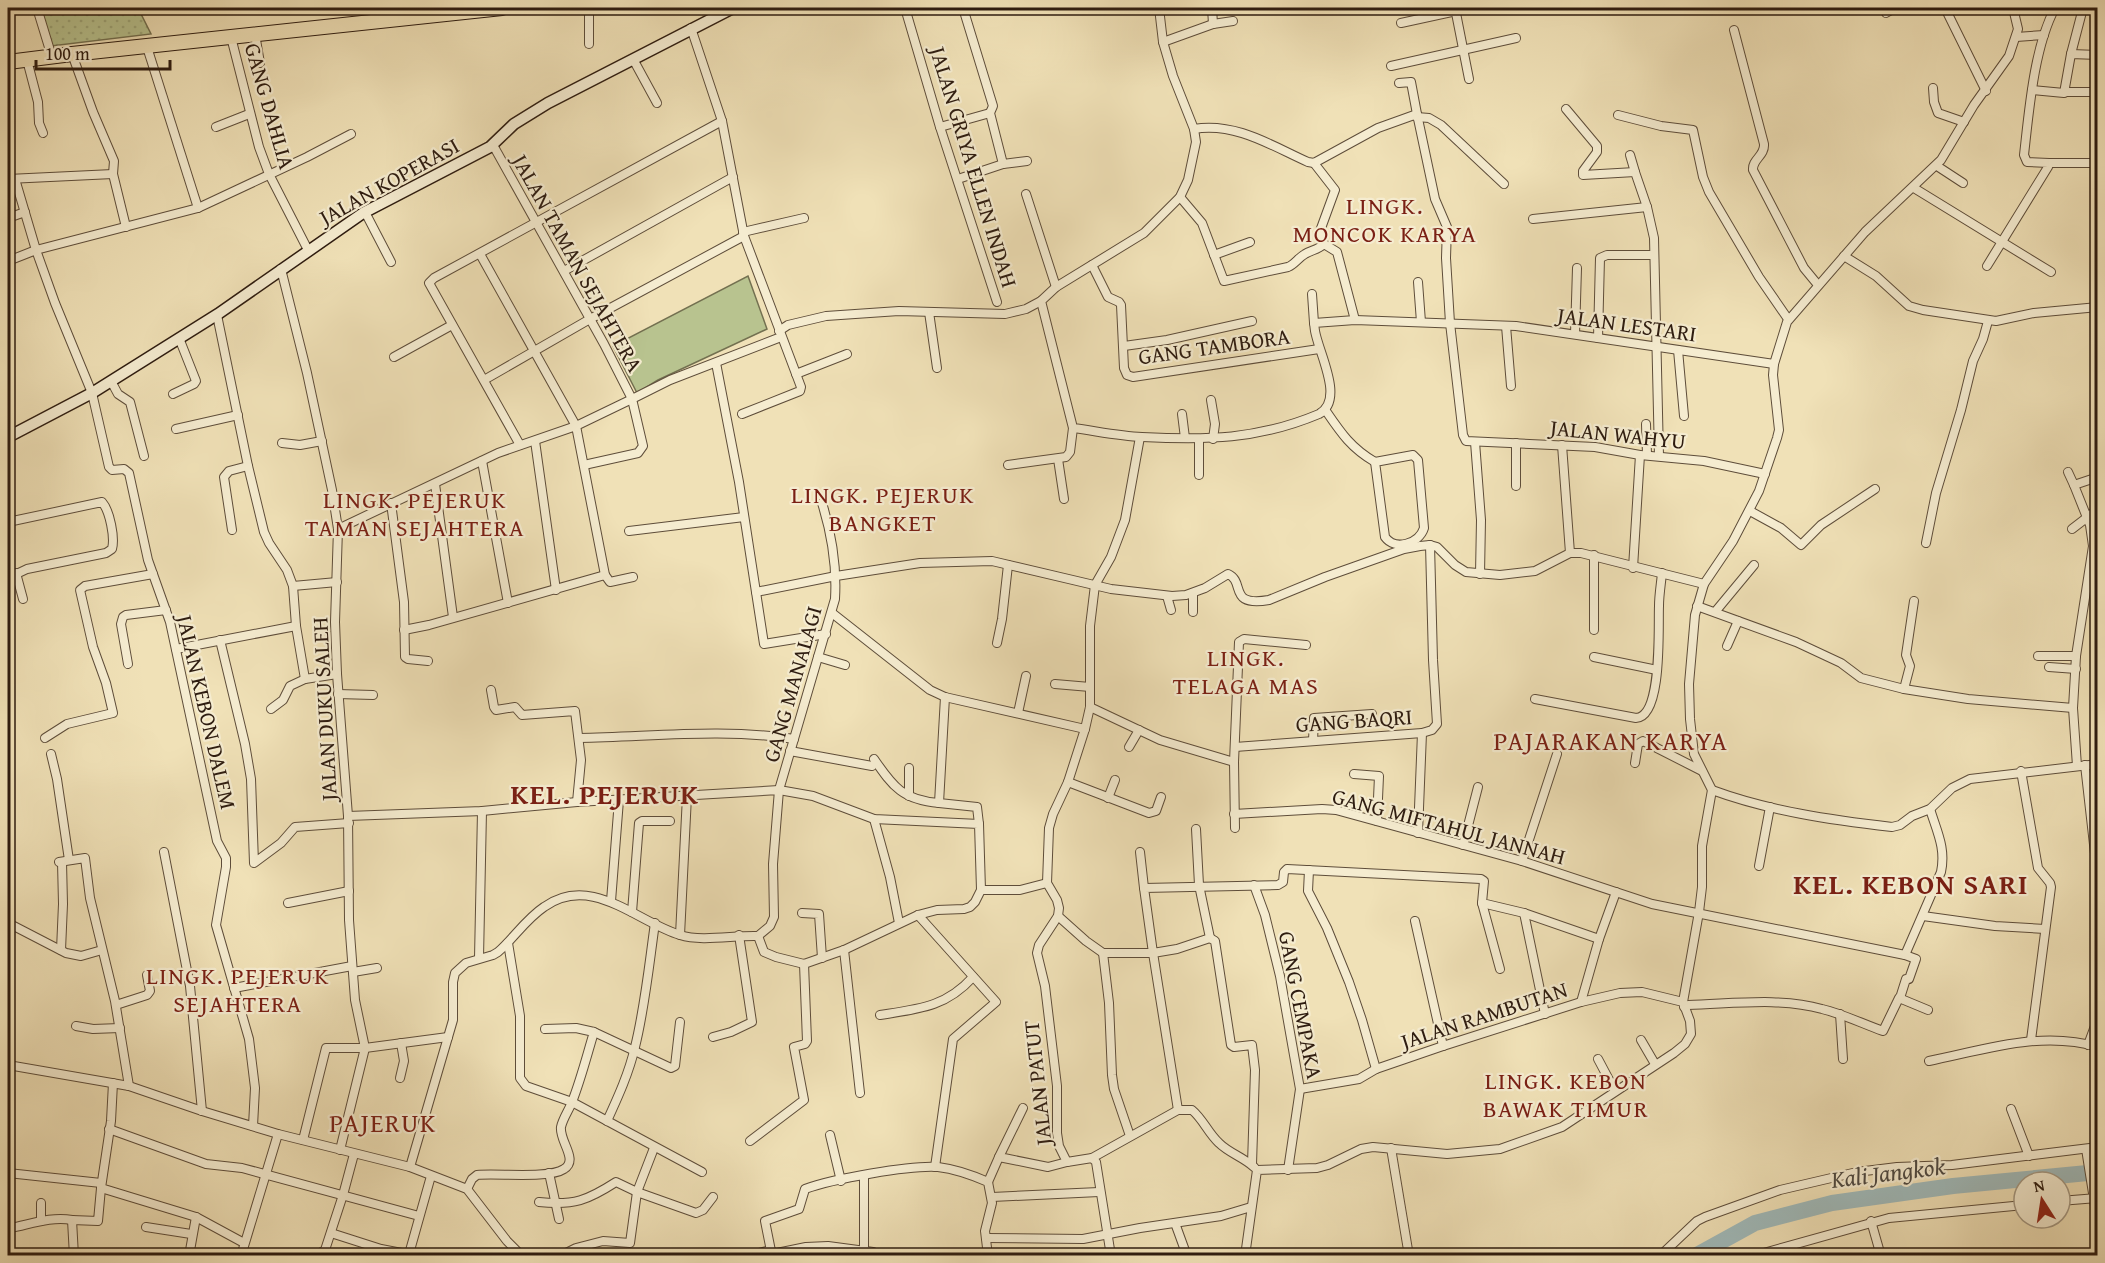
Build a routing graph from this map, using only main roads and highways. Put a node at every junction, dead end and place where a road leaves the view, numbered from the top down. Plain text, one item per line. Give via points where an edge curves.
1 (502, 8) edge
2 (8, 62) edge

1 - 2 highway

